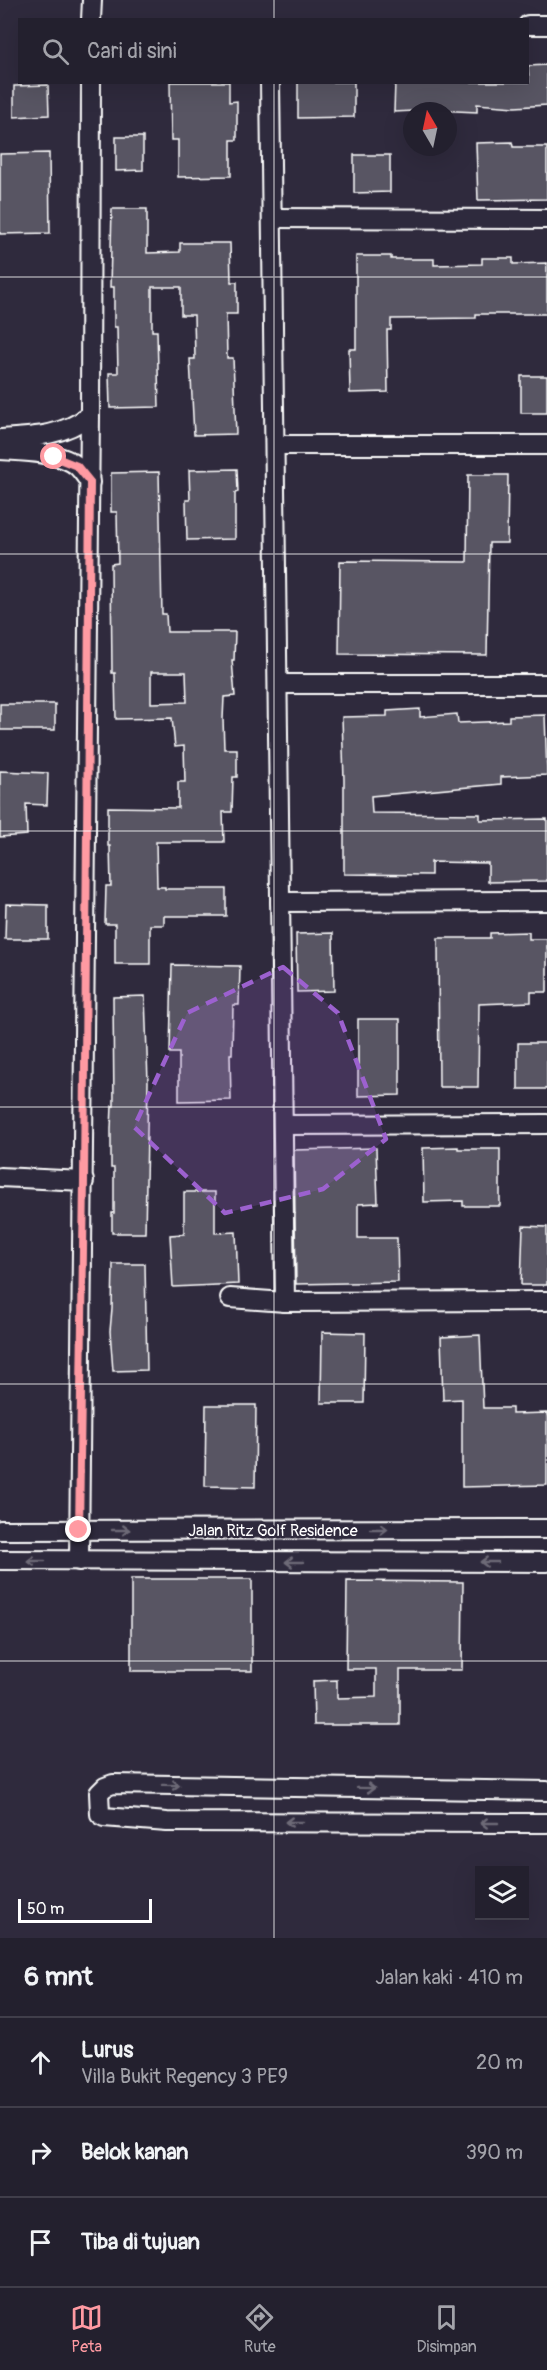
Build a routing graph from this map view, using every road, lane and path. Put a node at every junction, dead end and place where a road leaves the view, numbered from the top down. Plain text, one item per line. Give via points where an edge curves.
1 (92, 0) edge
2 (92, 18) edge
3 (529, 25) edge
4 (547, 25) edge
5 (91, 84) edge
6 (270, 84) edge
7 (272, 218) junction
8 (547, 219) edge
9 (90, 415) junction
10 (0, 439) edge
11 (275, 445) junction
12 (547, 445) edge
13 (0, 450) edge
14 (90, 482) junction
15 (278, 684) junction
16 (547, 684) edge
17 (547, 901) edge
18 (280, 902) junction
19 (547, 1124) edge
20 (283, 1125) junction
21 (0, 1177) edge
22 (84, 1181) junction
23 (230, 1298) dead end
24 (547, 1301) edge
25 (285, 1302) junction
26 (547, 1529) edge
27 (0, 1530) edge
28 (79, 1530) junction
29 (0, 1560) edge
30 (79, 1561) junction
31 (547, 1562) edge
32 (547, 1791) edge
33 (547, 1823) edge

1 - 2 street
3 - 4 street
5 - 9 street
6 - 7 street
7 - 8 street
7 - 11 street
9 - 10 street via 61,432
9 - 14 street
11 - 12 street
11 - 15 street
13 - 14 street via 67,460
14 - 22 street
15 - 16 street
15 - 18 street
17 - 18 street
18 - 20 street
19 - 20 street
20 - 25 street
21 - 22 street
22 - 28 street
23 - 25 street
24 - 25 street
28 -> 26 street, Jalan Ritz Golf Residence
27 - 28 street, Jalan Ritz Golf Residence
28 - 30 street
30 -> 29 street, Jalan Ritz Golf Residence
31 -> 30 street, Jalan Ritz Golf Residence
33 -> 32 street via 166,1822 104,1816 100,1814 99,1792 113,1784

